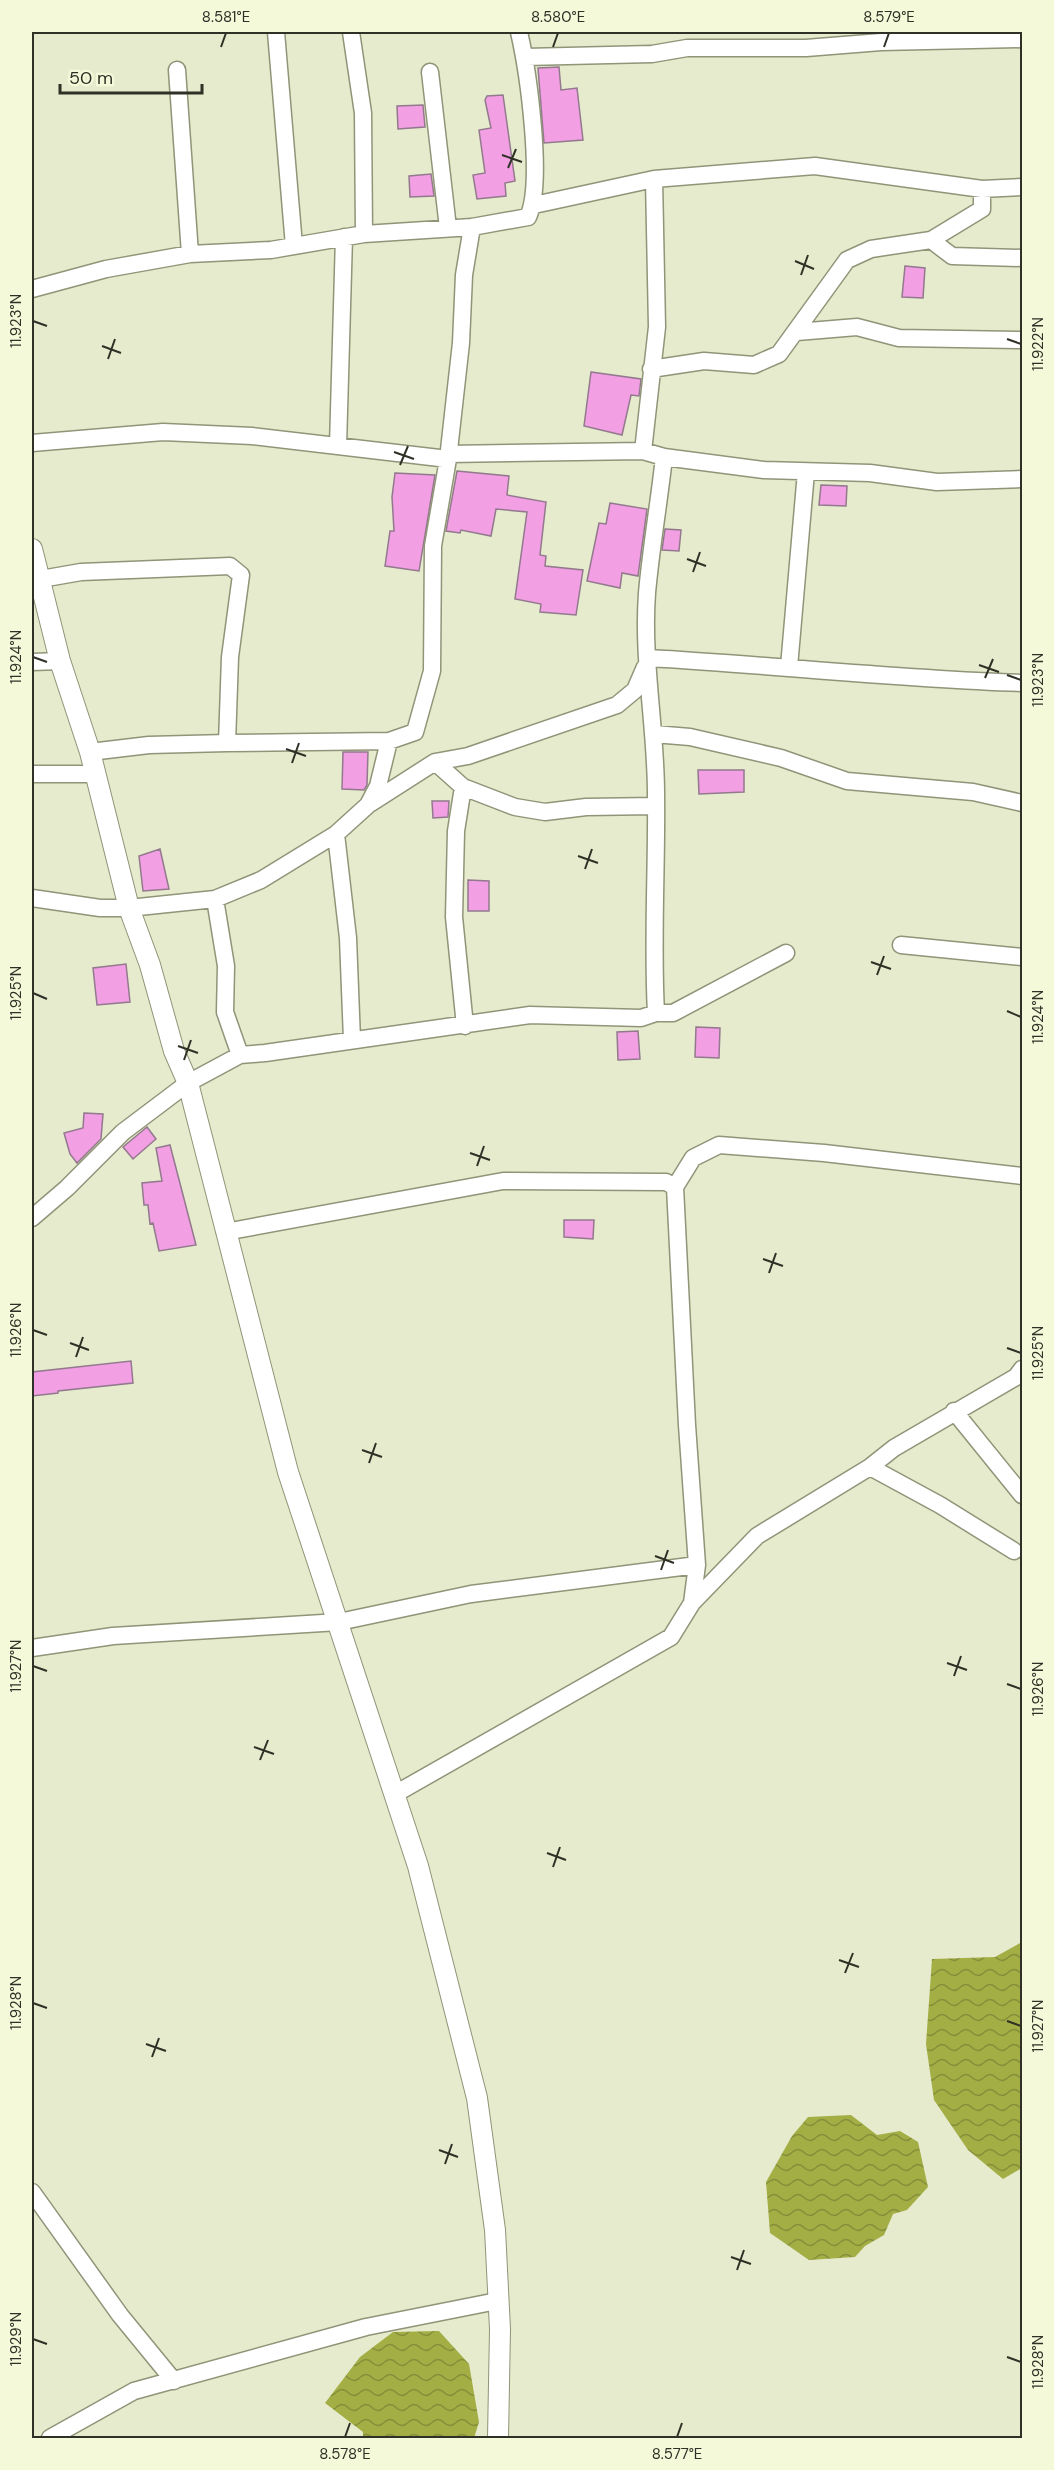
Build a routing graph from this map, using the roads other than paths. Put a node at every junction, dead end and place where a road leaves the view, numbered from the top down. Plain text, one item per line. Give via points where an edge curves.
1 (276, 32) edge
2 (351, 32) edge
3 (519, 32) edge
4 (1023, 39) edge
5 (705, 40) edge
6 (525, 57) junction
7 (177, 70) dead end
8 (430, 72) dead end
9 (654, 178) junction
10 (1023, 187) edge
11 (982, 189) junction
12 (534, 205) junction
13 (472, 226) junction
14 (448, 228) junction
15 (364, 234) junction
16 (344, 237) junction
17 (931, 240) junction
18 (294, 246) junction
19 (190, 254) junction
20 (1023, 258) edge
21 (32, 289) edge
22 (796, 332) junction
23 (1023, 340) edge
24 (651, 369) junction
25 (32, 443) edge
26 (338, 446) junction
27 (643, 451) junction
28 (448, 457) junction
29 (664, 458) junction
30 (806, 472) junction
31 (1023, 479) edge
32 (32, 549) edge
33 (41, 579) junction
34 (649, 658) junction
35 (60, 661) junction
36 (32, 662) edge
37 (789, 667) junction
38 (1023, 683) edge
39 (654, 734) junction
40 (389, 741) junction
41 (227, 743) junction
42 (90, 752) junction
43 (435, 762) junction
44 (32, 774) edge
45 (95, 774) junction
46 (463, 787) junction
47 (1023, 803) edge
48 (368, 806) junction
49 (655, 806) junction
50 (336, 834) junction
51 (32, 898) edge
52 (215, 899) junction
53 (129, 908) junction
54 (901, 945) dead end
55 (786, 954) dead end
56 (1023, 957) edge
57 (656, 1013) junction
58 (465, 1026) junction
59 (352, 1040) junction
60 (240, 1055) junction
61 (188, 1083) junction
62 (1023, 1176) edge
63 (675, 1188) junction
64 (32, 1218) edge
65 (225, 1232) junction
66 (1023, 1369) edge
67 (954, 1411) junction
68 (870, 1467) junction
69 (1023, 1495) edge
70 (1014, 1551) dead end
71 (698, 1565) junction
72 (692, 1603) junction
73 (339, 1622) junction
74 (32, 1648) edge
75 (395, 1794) junction
76 (32, 2192) edge
77 (497, 2301) junction
78 (174, 2381) junction
79 (50, 2439) edge
80 (498, 2439) edge

1 - 18 street
2 - 15 street via 363,113
3 - 6 street
4 - 5 street via 807,48
5 - 6 street via 652,54
6 - 12 street
7 - 19 street
8 - 14 street
9 - 11 street via 815,166
9 - 12 street
9 - 24 street via 657,327
10 - 11 street
11 - 17 street via 982,209
12 - 13 street via 528,218
13 - 14 street
13 - 28 street
14 - 15 street
15 - 16 street
16 - 18 street
16 - 26 street
17 - 20 street via 952,256
17 - 22 street via 871,249 847,260
18 - 19 street
19 - 21 street via 106,269
22 - 23 street via 857,327 899,338
22 - 24 street via 779,354 754,365 704,361
24 - 27 street
25 - 26 street via 163,432 252,436
26 - 28 street
27 - 28 street
27 - 29 street
28 - 40 street via 432,546 432,670 427,698 416,732
29 - 30 street
29 - 34 street via 647,595
30 - 31 street via 870,473 937,483
30 - 37 street
32 - 33 street
33 - 35 street
33 - 41 street via 81,572 230,566 241,575 230,657
34 - 37 street
34 - 39 street
34 - 43 street via 635,690 617,705 468,756
35 - 36 street
35 - 42 street
37 - 38 street
39 - 47 street via 690,737 781,758 846,781 973,792
39 - 49 street
40 - 41 street
40 - 48 street via 378,786
41 - 42 street via 149,745
42 - 45 street
43 - 46 street
43 - 48 street
44 - 45 street
45 - 53 street
46 - 49 street via 506,804 544,812
46 - 58 street via 456,831 454,917
48 - 50 street
49 - 57 street
50 - 52 street via 261,880
50 - 59 street via 348,938
51 - 53 street
52 - 53 street
52 - 60 street via 226,966 225,1012
53 - 61 street via 174,1051
54 - 56 street
55 - 57 street via 673,1013
57 - 58 street via 641,1018 530,1016
58 - 59 street
59 - 60 street
60 - 61 street
61 - 64 street via 123,1132
61 - 65 street
62 - 63 street via 719,1145 693,1158
63 - 65 street via 666,1182 503,1181
63 - 71 street
65 - 73 street via 288,1472
66 - 67 street via 1016,1377
67 - 68 street
67 - 69 street
68 - 70 street
68 - 72 street via 757,1536
71 - 72 street
71 - 73 street via 471,1594
72 - 75 street via 671,1637
73 - 74 street via 113,1636
73 - 75 street
75 - 77 street via 418,1866 477,2098 495,2230
76 - 78 street via 120,2315
77 - 78 street via 366,2327
77 - 80 street
78 - 79 street via 134,2391

